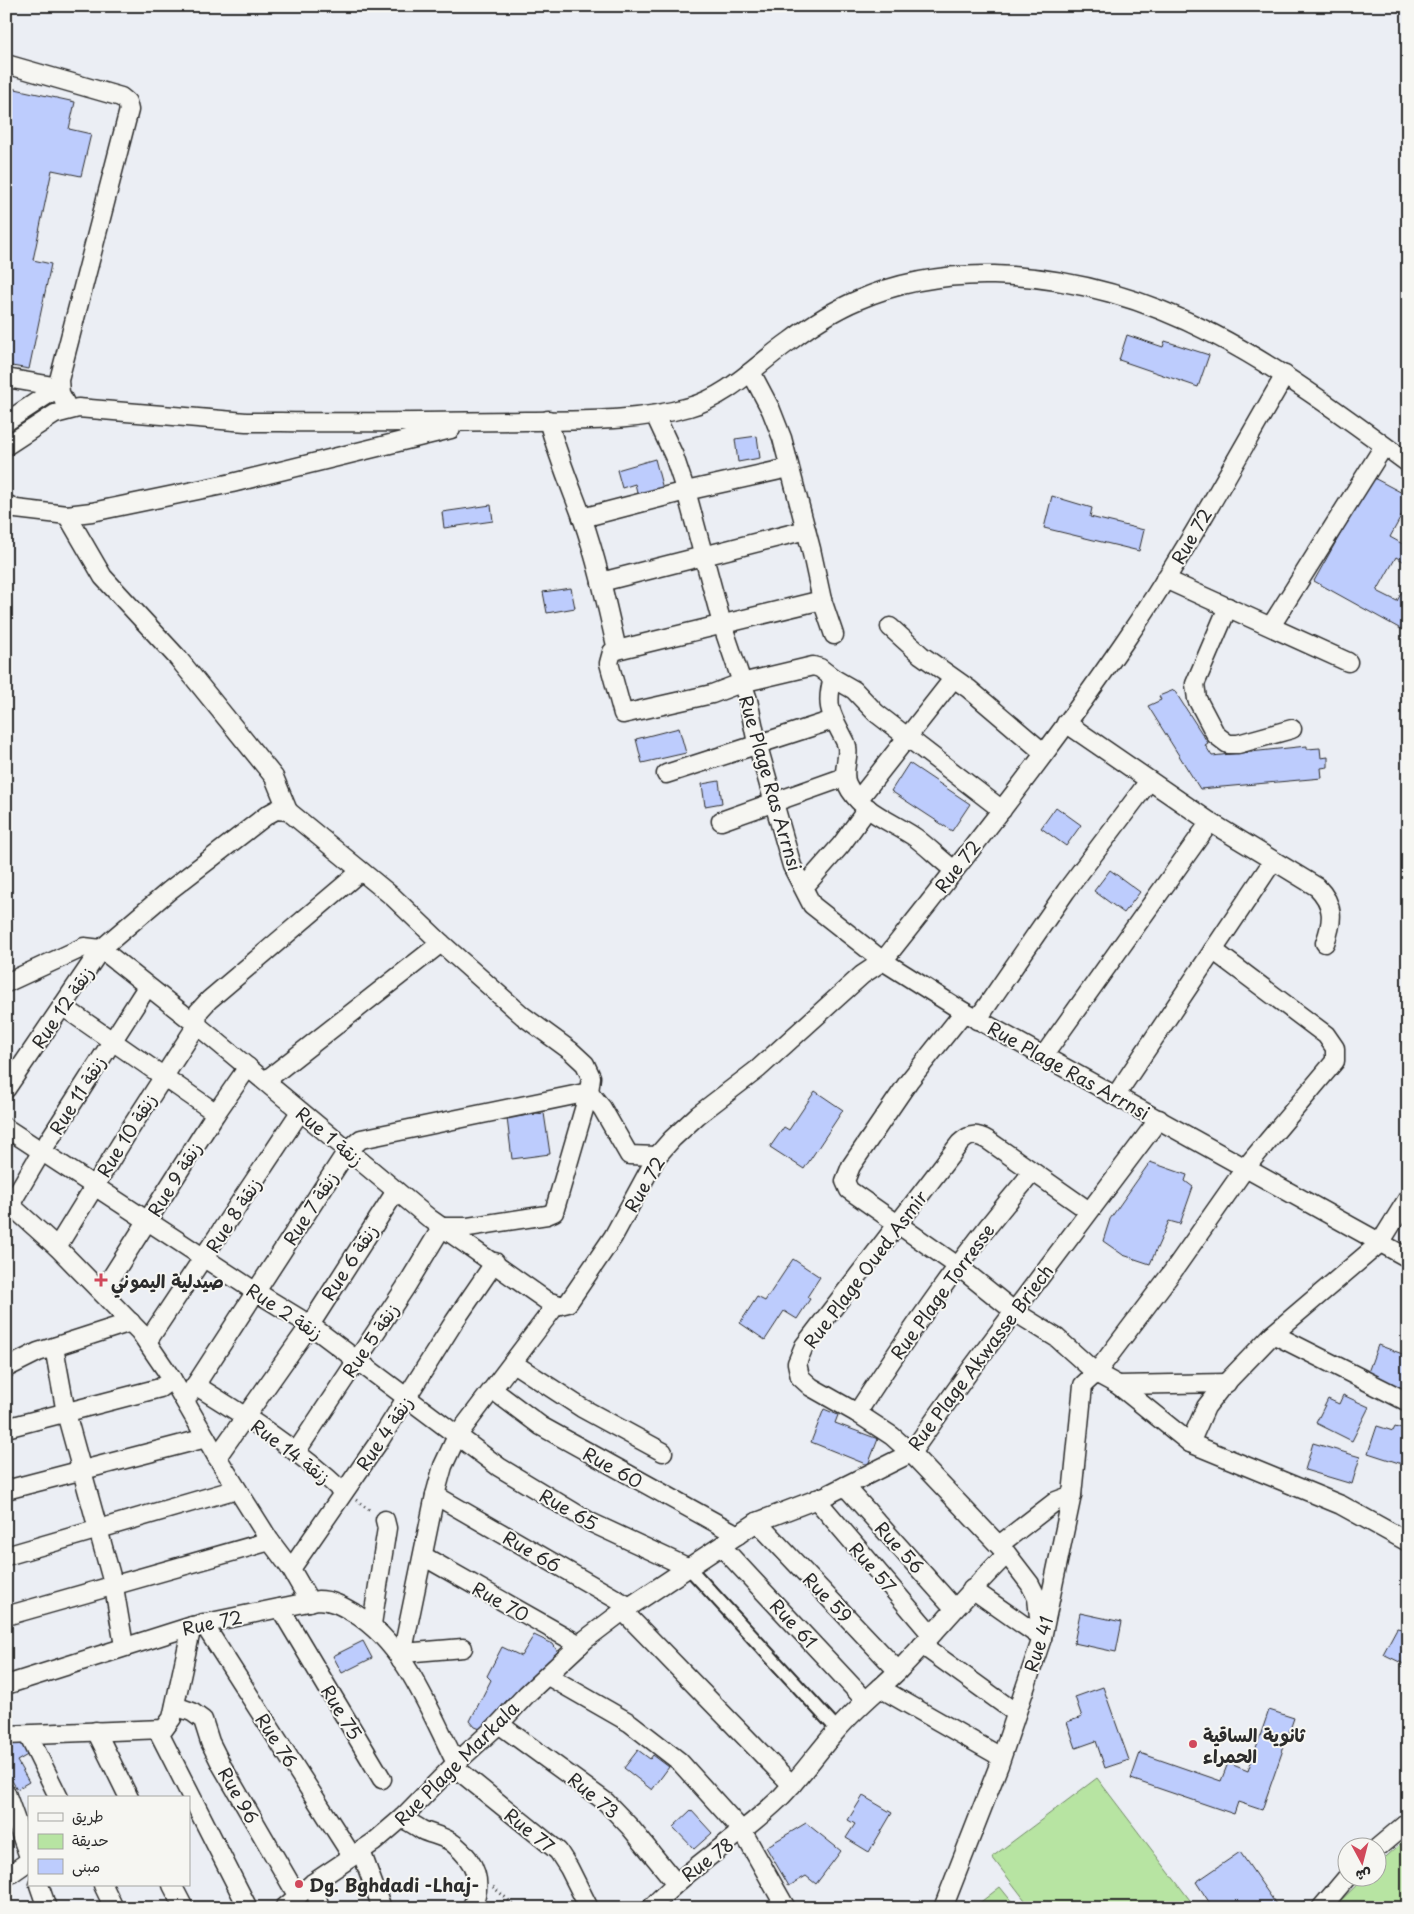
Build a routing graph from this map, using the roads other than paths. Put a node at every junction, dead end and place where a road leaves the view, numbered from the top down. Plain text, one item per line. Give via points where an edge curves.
1 (6, 64) edge
2 (751, 372) junction
3 (1285, 375) junction
4 (6, 378) edge
5 (58, 387) junction
6 (68, 409) junction
7 (655, 415) junction
8 (548, 420) junction
9 (485, 421) junction
10 (6, 422) edge
11 (6, 446) edge
12 (1384, 446) junction
13 (1408, 463) edge
14 (789, 468) junction
15 (686, 491) junction
16 (6, 504) edge
17 (67, 515) junction
18 (582, 518) junction
19 (806, 530) junction
20 (705, 554) junction
21 (1166, 579) junction
22 (601, 582) junction
23 (822, 600) junction
24 (1228, 607) junction
25 (722, 624) junction
26 (1271, 626) junction
27 (890, 627) dead end
28 (834, 635) dead end
29 (617, 650) junction
30 (1348, 662) dead end
31 (833, 678) junction
32 (954, 678) junction
33 (741, 683) junction
34 (833, 720) junction
35 (1066, 723) junction
36 (1292, 729) dead end
37 (906, 736) junction
38 (757, 744) junction
39 (1044, 753) junction
40 (666, 774) dead end
41 (845, 777) junction
42 (1149, 781) junction
43 (773, 801) junction
44 (863, 804) junction
45 (1002, 810) junction
46 (288, 811) junction
47 (721, 821) dead end
48 (1210, 822) junction
49 (1274, 861) junction
50 (954, 870) junction
51 (361, 871) junction
52 (804, 888) junction
53 (441, 943) junction
54 (1325, 943) dead end
55 (101, 949) junction
56 (1213, 950) junction
57 (883, 961) junction
58 (6, 983) edge
59 (147, 988) junction
60 (62, 1006) junction
61 (971, 1016) junction
62 (197, 1025) junction
63 (112, 1041) junction
64 (1044, 1055) junction
65 (248, 1067) junction
66 (163, 1076) junction
67 (264, 1080) junction
68 (6, 1089) edge
69 (589, 1092) junction
70 (1116, 1095) junction
71 (300, 1112) junction
72 (216, 1113) junction
73 (1159, 1119) junction
74 (6, 1128) edge
75 (42, 1151) junction
76 (347, 1151) junction
77 (657, 1156) junction
78 (1246, 1167) junction
79 (1032, 1173) junction
80 (94, 1186) junction
81 (396, 1191) junction
82 (1408, 1198) edge
83 (8, 1203) edge
84 (1089, 1211) junction
85 (148, 1221) junction
86 (898, 1223) junction
87 (442, 1227) junction
88 (1380, 1243) junction
89 (57, 1247) junction
90 (1408, 1258) edge
91 (204, 1259) junction
92 (495, 1262) junction
93 (959, 1266) junction
94 (102, 1292) junction
95 (256, 1292) junction
96 (562, 1304) junction
97 (1016, 1312) junction
98 (131, 1322) junction
99 (310, 1325) junction
100 (1273, 1334) junction
101 (147, 1342) junction
102 (54, 1347) junction
103 (356, 1360) junction
104 (513, 1363) junction
105 (6, 1368) edge
106 (1096, 1373) junction
107 (172, 1379) junction
108 (1227, 1383) junction
109 (196, 1385) junction
110 (1118, 1385) junction
111 (493, 1390) junction
112 (407, 1399) junction
113 (185, 1401) junction
114 (1408, 1402) edge
115 (66, 1413) junction
116 (857, 1413) junction
117 (246, 1417) junction
118 (6, 1428) edge
119 (457, 1436) junction
120 (206, 1438) junction
121 (1190, 1443) junction
122 (296, 1452) junction
123 (663, 1452) dead end
124 (911, 1453) junction
125 (217, 1456) junction
126 (82, 1470) junction
127 (845, 1486) junction
128 (237, 1489) junction
129 (6, 1490) edge
130 (343, 1492) junction
131 (434, 1495) junction
132 (1072, 1495) junction
133 (816, 1499) junction
134 (385, 1520) road end
135 (757, 1522) junction
136 (96, 1529) junction
137 (738, 1535) junction
138 (270, 1541) junction
139 (1408, 1542) edge
140 (722, 1547) junction
141 (1003, 1549) junction
142 (6, 1556) edge
143 (422, 1556) junction
144 (689, 1568) junction
145 (291, 1569) junction
146 (114, 1587) junction
147 (972, 1589) junction
148 (310, 1602) junction
149 (280, 1608) junction
150 (954, 1608) junction
151 (627, 1609) junction
152 (6, 1616) edge
153 (372, 1624) junction
154 (197, 1625) junction
155 (1042, 1638) junction
156 (927, 1639) junction
157 (580, 1645) junction
158 (124, 1646) junction
159 (464, 1648) dead end
160 (402, 1656) junction
161 (898, 1671) junction
162 (548, 1676) junction
163 (6, 1685) edge
164 (880, 1688) junction
165 (865, 1700) junction
166 (175, 1706) junction
167 (1016, 1713) junction
168 (499, 1724) junction
169 (838, 1729) junction
170 (96, 1731) junction
171 (158, 1731) junction
172 (6, 1736) edge
173 (28, 1736) junction
174 (1001, 1757) junction
175 (454, 1764) junction
176 (382, 1778) dead end
177 (792, 1785) junction
178 (58, 1796) edge
179 (128, 1796) edge
180 (8, 1802) edge
181 (402, 1818) junction
182 (1408, 1822) edge
183 (743, 1832) junction
184 (1386, 1841) edge
185 (356, 1853) junction
186 (28, 1855) edge
187 (28, 1863) edge
188 (6, 1877) edge
189 (675, 1882) junction
190 (313, 1883) junction
191 (39, 1886) edge
192 (103, 1886) edge
193 (173, 1886) edge
194 (1340, 1886) edge
195 (297, 1895) junction
196 (47, 1908) edge
197 (114, 1908) edge
198 (184, 1908) edge
199 (248, 1908) edge
200 (284, 1908) edge
201 (320, 1908) edge
202 (382, 1908) edge
203 (471, 1908) edge
204 (589, 1908) edge
205 (651, 1908) edge
206 (786, 1908) edge
207 (943, 1908) edge
208 (1321, 1908) edge

1 - 5 street via 121,97 129,110
2 - 3 street via 789,341 858,299 917,281 980,275 1042,279 1137,300 1199,325
2 - 7 street via 714,397
2 - 14 street via 777,425
3 - 12 street
3 - 21 street, Rue 72
4 - 5 street
5 - 6 street
5 - 10 street
6 - 9 street via 120,410 246,422
6 - 11 street via 43,420
7 - 8 street
7 - 15 street, Rue Plage Ras Arrnsi
8 - 9 street
8 - 18 street via 558,458
9 - 17 street via 232,483
12 - 13 street
12 - 26 street
14 - 15 street
14 - 19 street
15 - 18 street
15 - 20 street, Rue Plage Ras Arrnsi
16 - 17 street via 16,509
17 - 46 street via 103,577 176,657 274,777
18 - 22 street
19 - 20 street
19 - 23 street
20 - 22 street
20 - 25 street, Rue Plage Ras Arrnsi
21 - 24 street
21 - 35 street, Rue 72
22 - 29 street
23 - 25 street
23 - 28 street
24 - 26 street
24 - 36 street via 1197,676 1197,700 1219,739 1228,744
25 - 29 street
25 - 33 street, Rue Plage Ras Arrnsi
26 - 30 street
27 - 32 street via 921,655
29 - 33 street via 612,652 609,663 625,715 712,694
31 - 33 street via 813,666
31 - 34 street via 828,696
31 - 37 street via 854,690 876,713
32 - 37 street
32 - 39 street
33 - 38 street, Rue Plage Ras Arrnsi
34 - 38 street
34 - 41 street via 847,745
35 - 39 street, Rue 72
35 - 42 street
37 - 44 street
37 - 45 street
38 - 40 street
38 - 43 street, Rue Plage Ras Arrnsi
39 - 45 street, Rue 72
41 - 43 street
41 - 44 street
42 - 48 street
42 - 61 street
43 - 47 street
43 - 52 street, Rue Plage Ras Arrnsi via 792,866
44 - 50 street via 916,839
44 - 52 street via 841,845
45 - 50 street, Rue 72
46 - 51 street
46 - 55 street, Rue 12 زنقة via 276,810 267,815 170,890
48 - 49 street
48 - 64 street
49 - 54 street via 1324,895 1332,913
49 - 56 street
50 - 57 street, Rue 72
51 - 53 street
51 - 62 street, Rue 10 زنقة via 209,1000 198,1012
52 - 57 street, Rue Plage Ras Arrnsi via 812,905
53 - 67 street
53 - 69 street via 523,1016 585,1064 591,1077
55 - 58 street via 84,947
55 - 59 street, Rue 1 زنقة
55 - 60 street, Rue 12 زنقة
56 - 70 street
56 - 78 street, Rue 41 via 1314,1025 1335,1048 1335,1061
57 - 61 street, Rue Plage Ras Arrnsi
57 - 77 street, Rue 72 via 850,986 758,1069 698,1115
59 - 62 street, Rue 1 زنقة
59 - 63 street, Rue 11 زنقة
60 - 63 street
60 - 68 street, Rue 12 زنقة
61 - 64 street, Rue Plage Ras Arrnsi
61 - 86 street via 909,1081 848,1171 846,1186 852,1194
62 - 65 street, Rue 1 زنقة
62 - 66 street, Rue 10 زنقة
63 - 66 street
63 - 75 street, Rue 11 زنقة
64 - 70 street, Rue Plage Ras Arrnsi
65 - 67 street, Rue 1 زنقة
65 - 72 street, Rue 9 زنقة
66 - 72 street
66 - 80 street, Rue 10 زنقة
67 - 71 street, Rue 1 زنقة
69 - 76 street, Rue 7 زنقة via 361,1139
69 - 77 street via 629,1155
69 - 87 street via 554,1212 468,1227
70 - 73 street, Rue Plage Ras Arrnsi
71 - 76 street, Rue 1 زنقة
71 - 91 street, Rue 8 زنقة
72 - 85 street, Rue 9 زنقة
73 - 78 street, Rue Plage Ras Arrnsi
73 - 84 street, Rue Plage Akwasse Briech
74 - 75 street, Rue 2 زنقة
75 - 80 street, Rue 2 زنقة
75 - 83 street, Rue 11 زنقة
76 - 81 street, Rue 1 زنقة
76 - 95 street, Rue 7 زنقة
77 - 96 street, Rue 72 via 613,1237
78 - 88 street, Rue Plage Ras Arrnsi
78 - 106 street, Rue 41
79 - 84 street, Rue Plage Oued Asmir
79 - 86 street, Rue Plage Oued Asmir via 978,1136 968,1136
79 - 93 street, Rue Plage Torresse via 1006,1202
80 - 85 street, Rue 2 زنقة
80 - 89 street, Rue 10 زنقة
81 - 87 street, Rue 1 زنقة
81 - 99 street, Rue 6 زنقة
82 - 88 street
83 - 89 street
84 - 97 street, Rue Plage Akwasse Briech
85 - 91 street, Rue 2 زنقة
85 - 94 street, Rue 9 زنقة
86 - 93 street
86 - 116 street, Rue Plage Oued Asmir via 799,1356 797,1369 800,1377 811,1387
87 - 92 street, Rue 1 زنقة
87 - 103 street, Rue 5 زنقة
88 - 90 street, Rue Plage Ras Arrnsi
88 - 100 street
89 - 94 street
91 - 95 street, Rue 2 زنقة
91 - 101 street, Rue 8 زنقة
92 - 96 street, Rue 1 زنقة via 533,1293
92 - 112 street, Rue 4 زنقة
93 - 97 street
93 - 116 street, Rue Plage Torresse
94 - 98 street
95 - 99 street, Rue 2 زنقة
95 - 109 street, Rue 7 زنقة
96 - 104 street, Rue 72
97 - 106 street via 1057,1338
97 - 124 street, Rue Plage Akwasse Briech via 970,1369
98 - 101 street
98 - 102 street
99 - 103 street, Rue 2 زنقة
99 - 117 street, Rue 6 زنقة
100 - 108 street
100 - 114 street
101 - 107 street
102 - 105 street
102 - 115 street
103 - 112 street, Rue 2 زنقة
103 - 122 street, Rue 5 زنقة
104 - 111 street, Rue 72
104 - 123 street via 582,1408
106 - 110 street
106 - 132 street, Rue 41 via 1084,1385
107 - 113 street
107 - 115 street via 160,1388
108 - 110 street
108 - 121 street via 1206,1407
109 - 113 street, Rue 7 زنقة
109 - 117 street, Rue 14 زنقة
110 - 121 street
111 - 119 street, Rue 72
111 - 137 street, Rue 60 via 541,1426
112 - 119 street, Rue 2 زنقة
112 - 130 street, Rue 4 زنقة
113 - 120 street
115 - 118 street
115 - 126 street
116 - 124 street
117 - 122 street, Rue 14 زنقة
117 - 125 street, Rue 6 زنقة
119 - 131 street, Rue 72
119 - 144 street, Rue 65 via 499,1467 590,1522
120 - 125 street
120 - 126 street
121 - 139 street via 1341,1505
122 - 130 street, Rue 14 زنقة
124 - 127 street, Rue Plage Akwasse Briech
124 - 141 street
125 - 128 street
126 - 129 street
126 - 136 street
127 - 133 street, Rue Plage Akwasse Briech
127 - 150 street, Rue 56
128 - 136 street
128 - 138 street
130 - 145 street, Rue 4 زنقة
131 - 143 street, Rue 72
131 - 151 street, Rue 66
132 - 141 street, Rue 78 via 1056,1501
132 - 155 street, Rue 41
133 - 135 street, Rue Plage Akwasse Briech
133 - 156 street, Rue 57
134 - 153 street via 387,1528
135 - 137 street, Rue Plage Akwasse Briech
135 - 161 street, Rue 59
136 - 142 street
136 - 146 street
137 - 140 street, Rue Plage Akwasse Briech
138 - 145 street
138 - 146 street
140 - 144 street, Rue Plage Akwasse Briech
140 - 165 street, Rue 61
141 - 147 street, Rue 78
141 - 155 street via 1035,1593
143 - 157 street, Rue 70
143 - 160 street, Rue 72
144 - 151 street, Rue Plage Akwasse Briech
144 - 169 street
145 - 148 street
146 - 152 street
146 - 158 street
147 - 150 street, Rue 78
147 - 155 street
148 - 149 street, Rue 72
148 - 153 street, Rue 72 via 324,1600 336,1603
149 - 154 street, Rue 72
149 - 176 street, Rue 75
150 - 156 street, Rue 78
151 - 157 street, Rue Plage Markala
151 - 177 street, Rue 66
153 - 160 street, Rue 72
154 - 158 street, Rue 72
154 - 166 street
154 - 185 street, Rue 76
155 - 167 street, Rue 41
156 - 161 street, Rue 78
156 - 167 street
157 - 162 street, Rue Plage Markala
158 - 163 street, Rue 72
159 - 160 street
160 - 175 street, Rue 72
161 - 164 street, Rue 78
162 - 168 street, Rue Plage Markala
162 - 183 street via 630,1723 658,1744 679,1761
164 - 165 street, Rue 78
164 - 174 street
165 - 169 street, Rue 78
166 - 171 street via 170,1722
166 - 195 street, Rue 96 via 203,1720 222,1766
167 - 174 street, Rue 41
168 - 175 street, Rue Plage Markala
168 - 189 street, Rue 73 via 606,1802
169 - 177 street, Rue 78
170 - 171 street
170 - 173 street
170 - 179 street
171 - 199 street
172 - 173 street
173 - 178 street
174 - 207 street, Rue 41
175 - 181 street, Rue Plage Markala
175 - 204 street, Rue 77 via 558,1852
177 - 183 street, Rue 78
180 - 186 street
181 - 185 street, Rue Plage Markala
181 - 203 street via 454,1843 473,1867 478,1891
182 - 184 street
183 - 189 street, Rue 78
183 - 206 street
185 - 190 street, Rue Plage Markala
185 - 202 street, Rue 76
187 - 188 street
189 - 205 street, Rue 78
190 - 195 street, Rue Plage Markala
190 - 201 street
191 - 196 street
192 - 197 street
193 - 198 street
194 - 208 street
195 - 200 street, Rue Plage Markala

